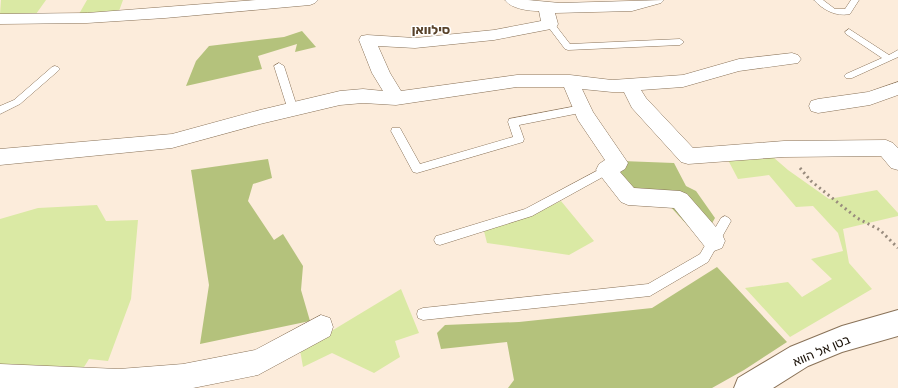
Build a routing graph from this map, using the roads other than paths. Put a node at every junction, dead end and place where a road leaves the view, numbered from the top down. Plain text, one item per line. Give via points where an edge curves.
1 (310, 0) edge
2 (513, 0) edge
3 (656, 0) edge
4 (818, 0) edge
5 (855, 0) edge
6 (546, 8) junction
7 (0, 19) edge
8 (550, 24) junction
9 (849, 32) dead end
10 (680, 42) dead end
11 (898, 53) edge
12 (792, 59) dead end
13 (889, 59) junction
14 (279, 66) dead end
15 (55, 69) dead end
16 (849, 76) dead end
17 (570, 81) junction
18 (629, 85) junction
19 (898, 88) edge
20 (396, 98) junction
21 (818, 106) dead end
22 (582, 109) junction
23 (0, 110) edge
24 (293, 110) junction
25 (396, 131) dead end
26 (0, 157) edge
27 (898, 162) edge
28 (606, 170) junction
29 (725, 221) dead end
30 (440, 240) dead end
31 (714, 241) junction
32 (423, 314) dead end
33 (898, 323) edge
34 (321, 327) dead end
35 (0, 377) edge
36 (748, 388) edge

1 - 7 street via 87,18
2 - 6 street via 529,6
3 - 6 street via 632,6
4 - 5 lane via 833,11 847,12
6 - 8 street
8 - 10 lane via 568,47
8 - 20 street via 494,35 415,43 366,40
9 - 13 lane
11 - 13 lane
12 - 18 street via 739,65 683,81
13 - 16 lane
14 - 24 lane
15 - 23 lane via 17,102
17 - 18 street via 612,86
17 - 20 street via 517,81
17 - 22 street
18 - 27 street via 639,103 688,156 784,149 886,148
19 - 21 street via 870,98
20 - 24 street via 340,98
22 - 25 lane via 513,122 519,139 416,169
22 - 28 street via 618,164
24 - 26 street via 172,141
28 - 30 lane via 528,213
28 - 31 street via 628,196 680,200
29 - 31 lane
31 - 32 lane via 704,258 650,290
33 - 36 street, בטן אל הווא via 842,339 799,356
34 - 35 street via 258,362 182,377 120,382

